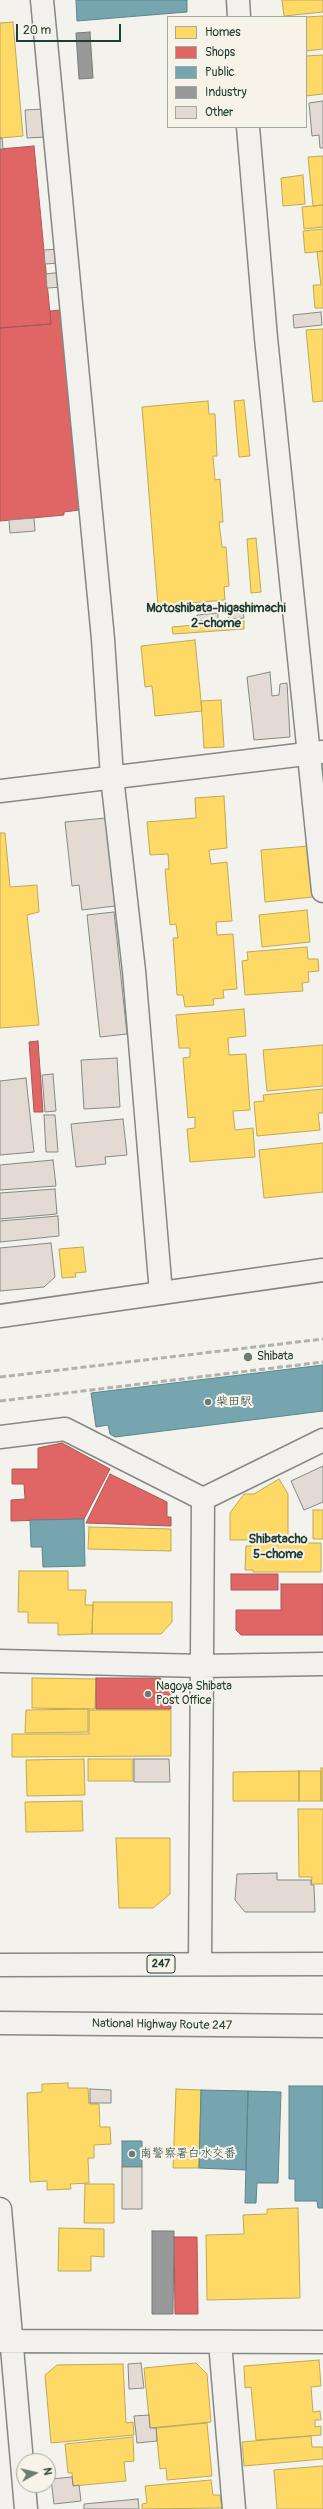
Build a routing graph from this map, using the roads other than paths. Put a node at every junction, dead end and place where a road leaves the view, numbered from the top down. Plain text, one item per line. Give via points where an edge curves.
1 (42, 0) edge
2 (238, 0) edge
3 (239, 16) edge
4 (248, 128) edge
5 (317, 752) edge
6 (112, 777) junction
7 (0, 791) edge
8 (323, 891) edge
9 (323, 1270) edge
10 (161, 1293) junction
11 (0, 1316) edge
12 (0, 1436) edge
13 (323, 1440) edge
14 (203, 1499) junction
15 (0, 1661) edge
16 (323, 1664) edge
17 (202, 1666) junction
18 (200, 1963) junction
19 (323, 1964) edge
20 (0, 1965) edge
21 (0, 2024) edge
22 (323, 2026) edge
23 (0, 2209) edge
24 (5, 2341) edge
25 (220, 2342) junction
26 (323, 2342) edge
27 (26, 2509) edge
28 (234, 2509) edge

1 - 6 main road via 104,639
2 - 3 main road
4 - 5 main road via 266,338
5 - 6 main road
5 - 8 main road
6 - 7 main road
6 - 10 main road via 134,971
9 - 10 main road
10 - 11 main road
12 - 14 main road via 65,1429
13 - 14 main road
14 - 17 main road
15 - 17 main road
16 - 17 main road
17 - 18 main road
18 - 19 main road, 247
18 - 20 main road, 247
21 - 22 main road, National Highway Route 247
23 - 24 main road
24 - 25 main road
24 - 27 main road
25 - 26 main road
25 - 28 main road

